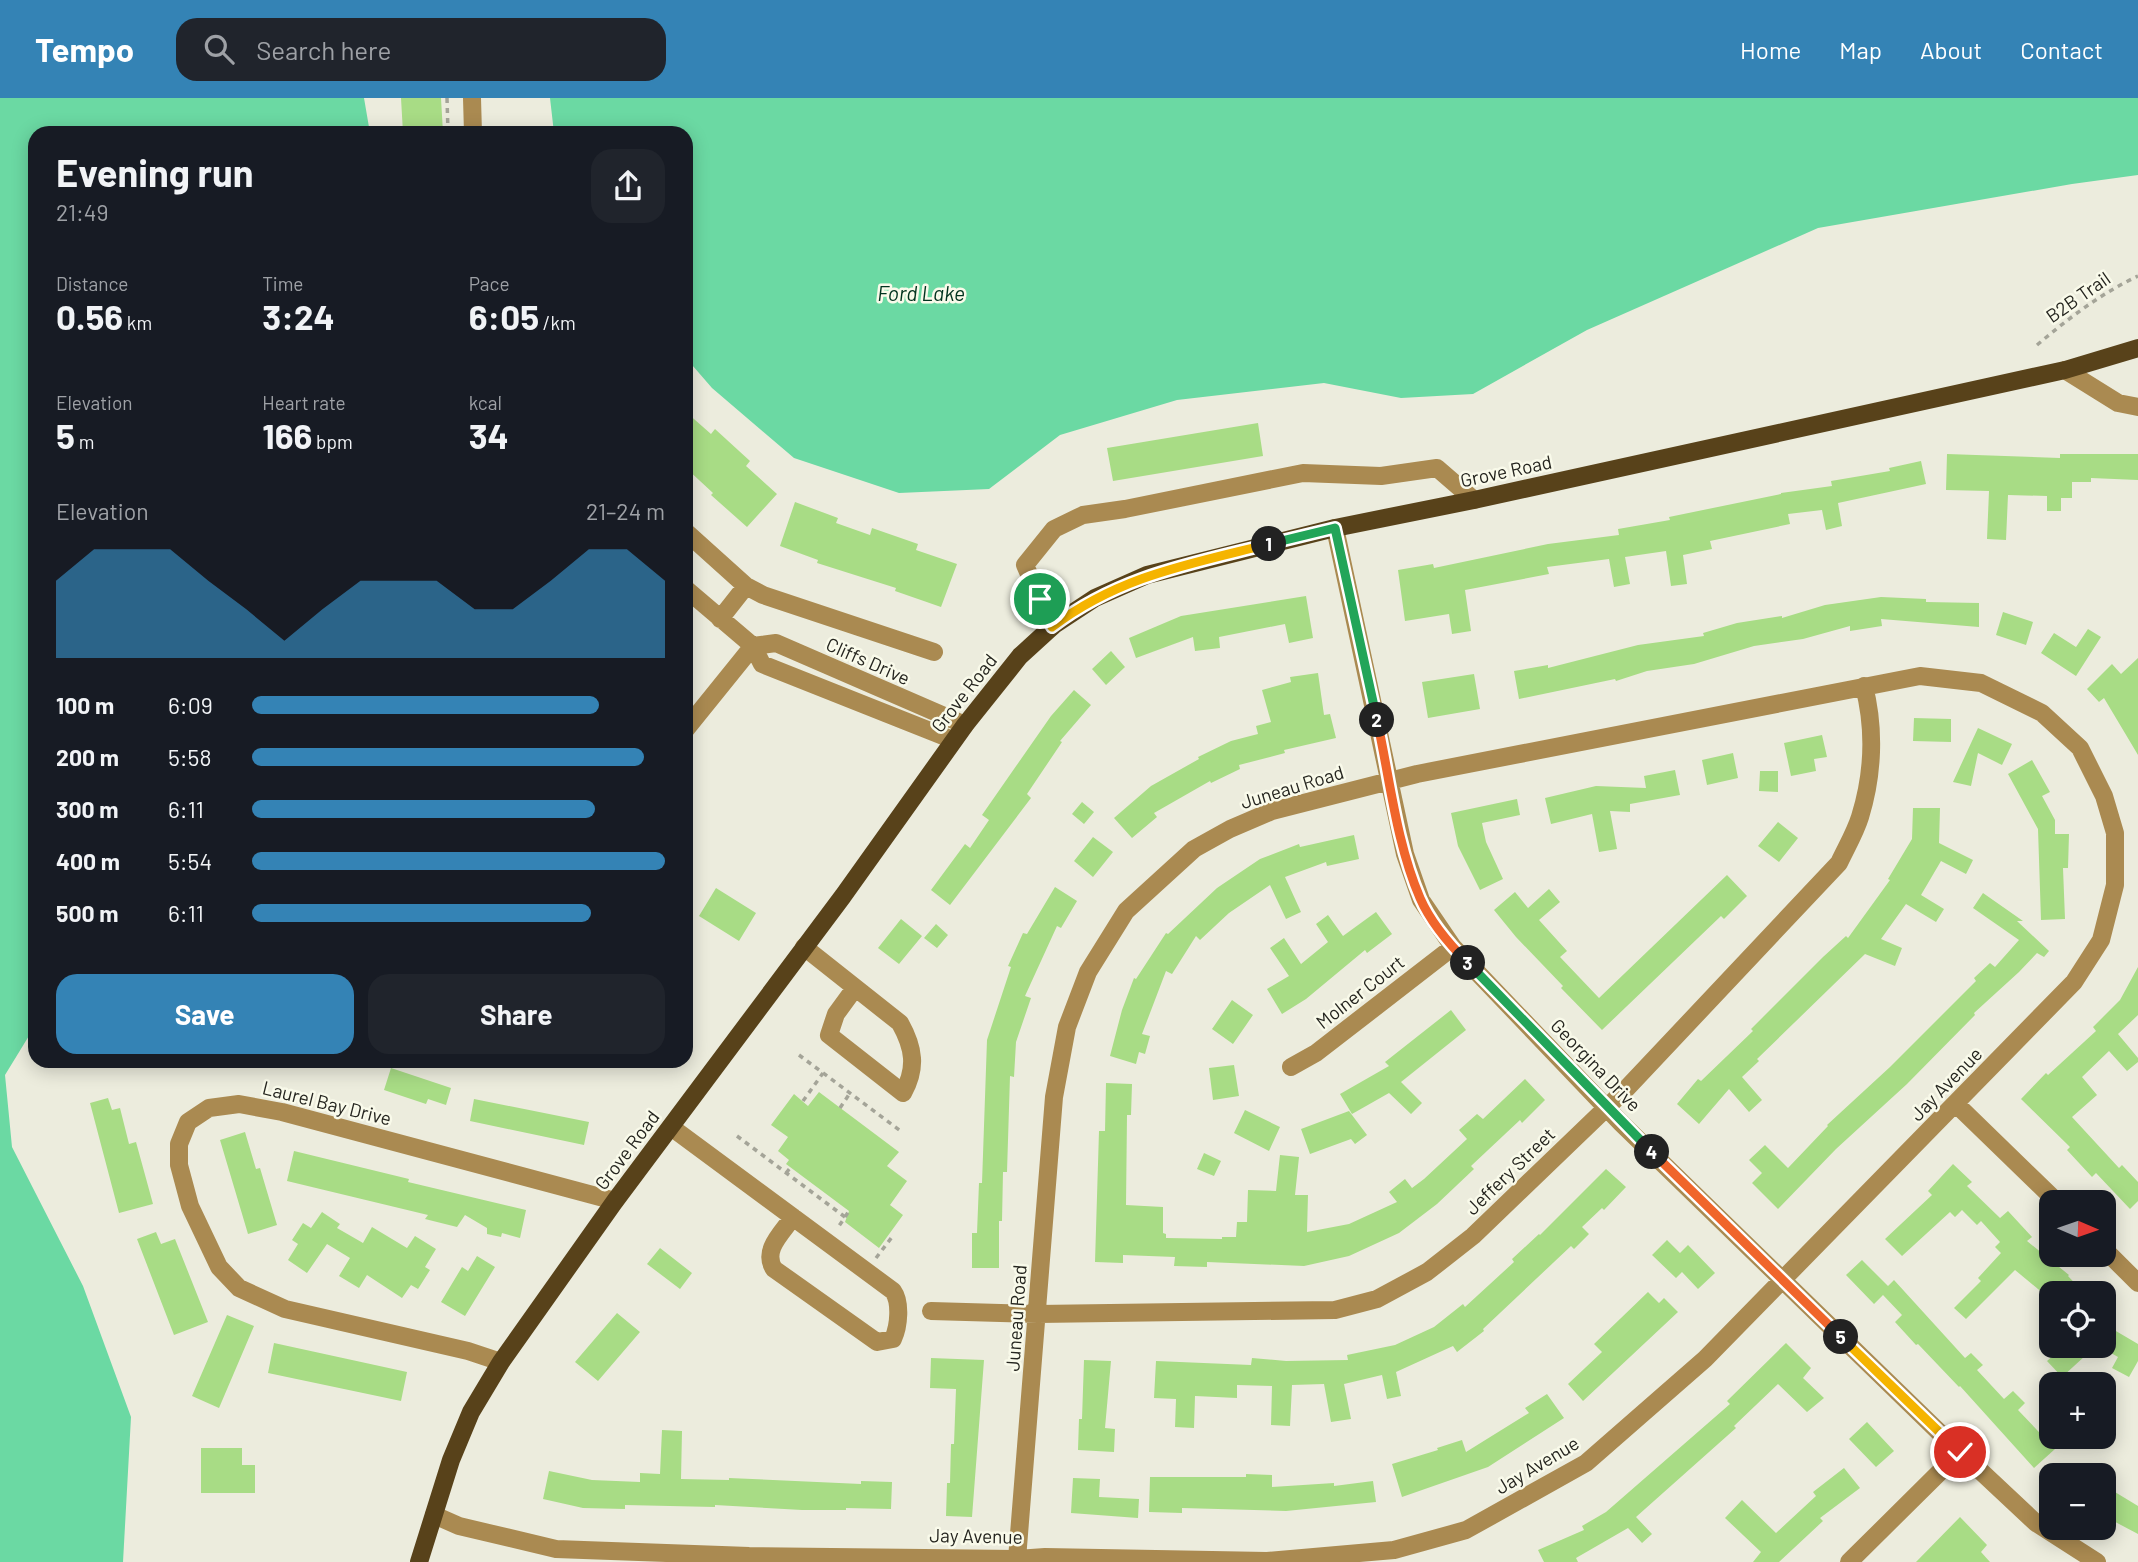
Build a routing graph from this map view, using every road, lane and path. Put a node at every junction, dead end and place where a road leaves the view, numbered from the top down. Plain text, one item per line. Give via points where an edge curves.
1 (447, 98) edge
2 (472, 98) edge
3 (446, 126) edge
4 (473, 126) edge
5 (2138, 276) edge
6 (2037, 345) dead end
7 (2138, 348) edge
8 (2065, 370) junction
9 (2138, 407) edge
10 (1474, 500) junction
11 (1335, 528) junction
12 (693, 538) edge
13 (746, 586) junction
14 (693, 595) edge
15 (720, 619) junction
16 (1052, 627) junction
17 (752, 646) junction
18 (934, 652) dead end
19 (1864, 686) junction
20 (693, 720) edge
21 (965, 725) junction
22 (953, 740) junction
23 (1389, 780) junction
24 (804, 947) junction
25 (1453, 947) junction
26 (855, 988) junction
27 (799, 1055) dead end
28 (1291, 1067) dead end
29 (823, 1073) junction
30 (850, 1093) junction
31 (803, 1101) dead end
32 (1956, 1104) junction
33 (1607, 1105) junction
34 (839, 1108) dead end
35 (671, 1127) junction
36 (902, 1132) dead end
37 (737, 1136) dead end
38 (791, 1167) dead end
39 (786, 1173) junction
40 (2045, 1190) edge
41 (615, 1202) junction
42 (849, 1211) dead end
43 (793, 1217) junction
44 (845, 1217) junction
45 (847, 1236) dead end
46 (892, 1237) dead end
47 (866, 1251) dead end
48 (2116, 1259) edge
49 (2136, 1276) edge
50 (1784, 1280) junction
51 (931, 1311) dead end
52 (1038, 1314) junction
53 (501, 1362) junction
54 (1960, 1452) junction
55 (434, 1515) junction
56 (768, 1559) edge
57 (1017, 1560) edge
58 (419, 1562) edge
59 (1849, 1562) edge
60 (2096, 1562) edge

1 - 3 path
2 - 4 street
5 - 6 path, B2B Trail via 2107,291
7 - 8 main road, Grove Road
8 - 9 street via 2118,403
8 - 10 main road, Grove Road
10 - 11 main road, Grove Road
10 - 16 street via 1437,468 1381,476 1303,472 1083,515 1054,529 1025,565
11 - 16 main road, Grove Road via 1147,575 1095,598
11 - 23 street, Georgina Drive
12 - 13 street
13 - 15 street
13 - 18 street via 763,596
14 - 15 street, Cliffs Drive
15 - 17 street, Cliffs Drive
16 - 21 main road, Grove Road via 1020,656
17 - 20 street
17 - 21 street, Cliffs Drive via 776,643
17 - 22 street, Cliffs Drive via 762,664
19 - 23 street, Juneau Road
19 - 32 street, Jay Avenue via 1920,676 1980,683 2042,713 2080,748 2104,796 2115,833 2115,885 2101,940 2074,982
19 - 33 street, Jeffery Street via 1872,757 1859,818 1839,863
21 - 22 main road, Grove Road
22 - 24 main road, Grove Road
23 - 25 street, Georgina Drive via 1405,855 1421,900
23 - 52 street, Juneau Road via 1272,811 1230,829 1194,849 1126,911 1088,972 1067,1027 1054,1097
24 - 26 street
24 - 35 main road, Grove Road
25 - 28 street, Molner Court via 1316,1053
25 - 33 street, Georgina Drive
26 - 26 street via 900,1023 910,1040 912,1076 903,1093 829,1035 836,1014
27 - 29 path
29 - 30 path
29 - 31 path
30 - 34 path
30 - 36 path
32 - 40 street
32 - 50 street, Jay Avenue
33 - 50 street, Georgina Drive
33 - 52 street, Jeffery Street via 1473,1236 1427,1272 1377,1299 1335,1310
35 - 41 main road, Grove Road
35 - 43 street
37 - 39 path
38 - 39 path
39 - 44 path
41 - 53 main road, Grove Road
41 - 53 street, Laurel Bay Drive via 239,1104 209,1108 188,1122 179,1144 179,1165 190,1206 219,1267 239,1288 285,1309 468,1350
42 - 44 path
43 - 43 street via 893,1291 897,1297 894,1339 877,1342 774,1269 768,1260 770,1250
44 - 45 path via 837,1229
46 - 47 path via 876,1258
48 - 49 street
50 - 54 street, Georgina Drive
50 - 57 street, Jay Avenue via 1705,1359 1586,1463 1466,1530 1394,1549 1267,1562
51 - 52 street, Jeffery Street
52 - 57 street, Juneau Road
53 - 55 main road, Grove Road via 471,1412 450,1460
54 - 59 street
54 - 60 street, Georgina Drive via 2036,1523
55 - 56 street, Jay Avenue via 459,1526 556,1549
55 - 58 main road, Grove Road
56 - 57 street, Jay Avenue

